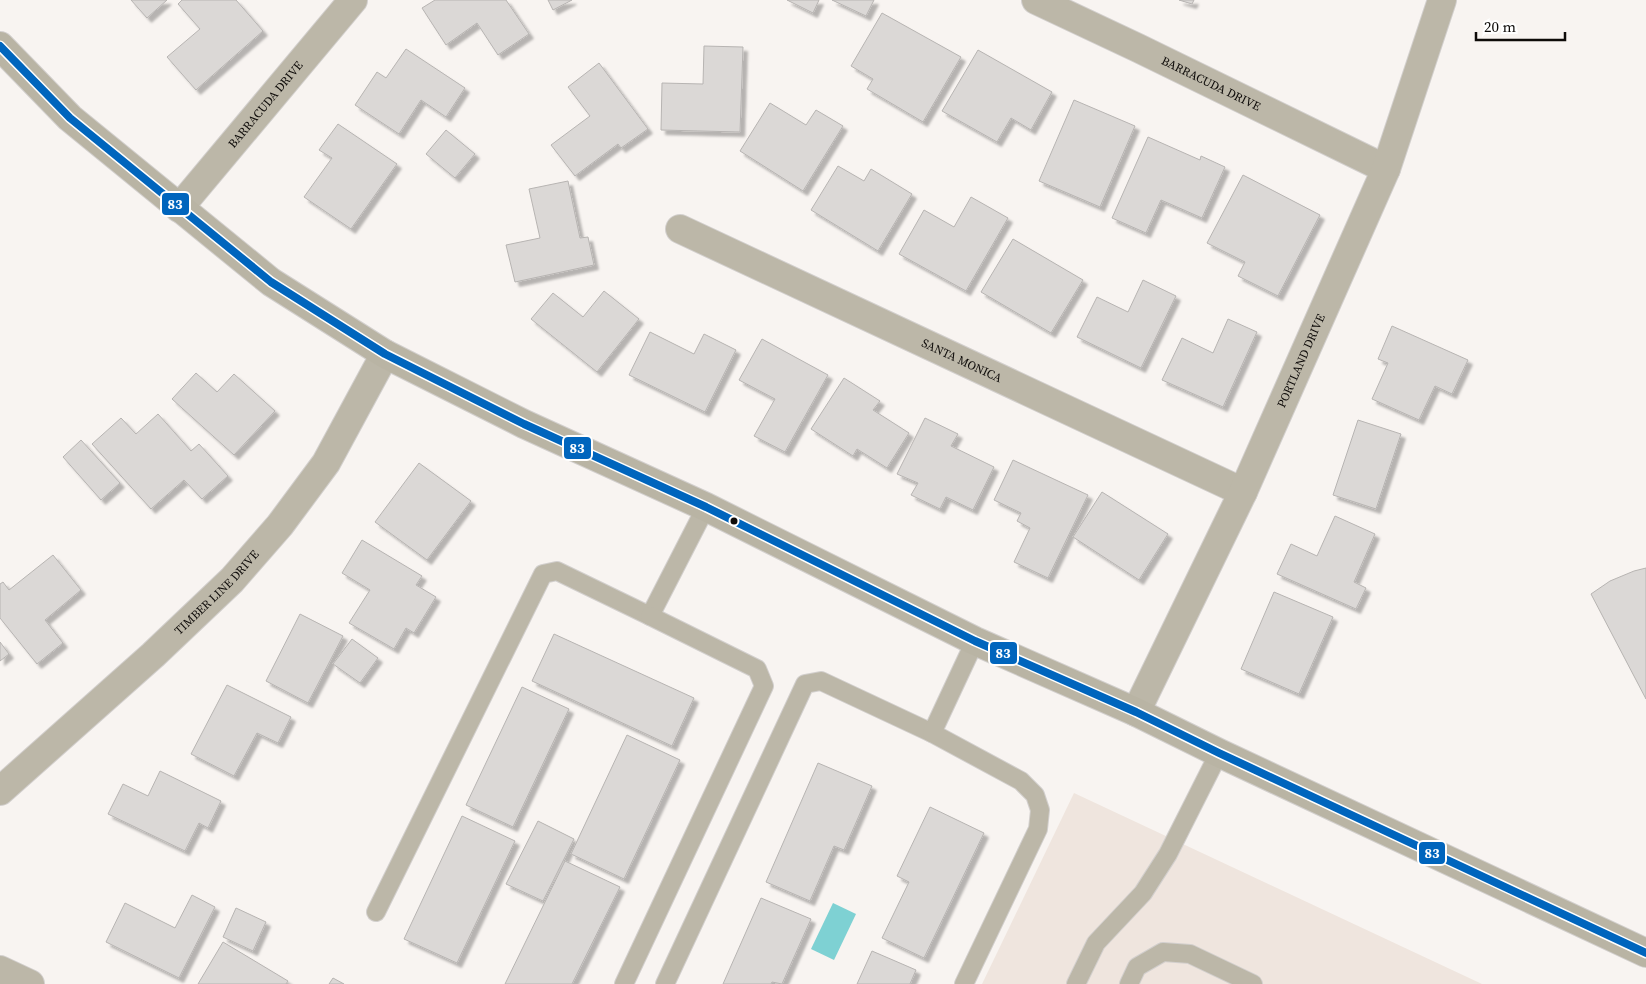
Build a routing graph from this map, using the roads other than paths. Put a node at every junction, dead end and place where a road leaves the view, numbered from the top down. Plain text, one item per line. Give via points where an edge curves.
1 (1036, 0) edge
2 (1442, 0) edge
3 (348, 2) edge
4 (0, 46) edge
5 (1386, 169) junction
6 (179, 208) junction
7 (680, 230) dead end
8 (385, 354) junction
9 (1243, 492) junction
10 (706, 506) junction
11 (650, 616) junction
12 (975, 641) junction
13 (1136, 712) junction
14 (932, 733) junction
15 (1219, 753) junction
16 (0, 791) edge
17 (376, 912) dead end
18 (1646, 953) edge
19 (0, 970) edge
20 (30, 984) edge
21 (624, 984) edge
22 (665, 984) edge
23 (964, 984) edge
24 (1076, 984) edge
25 (1129, 984) edge
26 (1253, 984) edge

1 - 5 street, BARRACUDA DRIVE
2 - 5 street, PORTLAND DRIVE
3 - 6 street, BARRACUDA DRIVE
4 - 6 main road via 70,118
5 - 9 street, PORTLAND DRIVE
6 - 8 main road via 271,282
7 - 9 street, SANTA MONICA
8 - 10 main road via 524,424
8 - 16 street, TIMBER LINE DRIVE via 326,463 280,525 232,580
9 - 13 street, PORTLAND DRIVE
10 - 11 lane
10 - 12 main road
11 - 17 lane via 557,571 543,574
11 - 21 lane via 757,669 764,686
12 - 13 main road
12 - 14 lane
13 - 15 main road
14 - 22 lane via 821,681 805,684
14 - 23 lane via 1021,781 1035,794 1040,810 1038,829
15 - 18 main road
15 - 24 lane via 1163,862 1143,893 1096,943
19 - 20 street
25 - 26 lane via 1137,967 1163,952 1190,954

